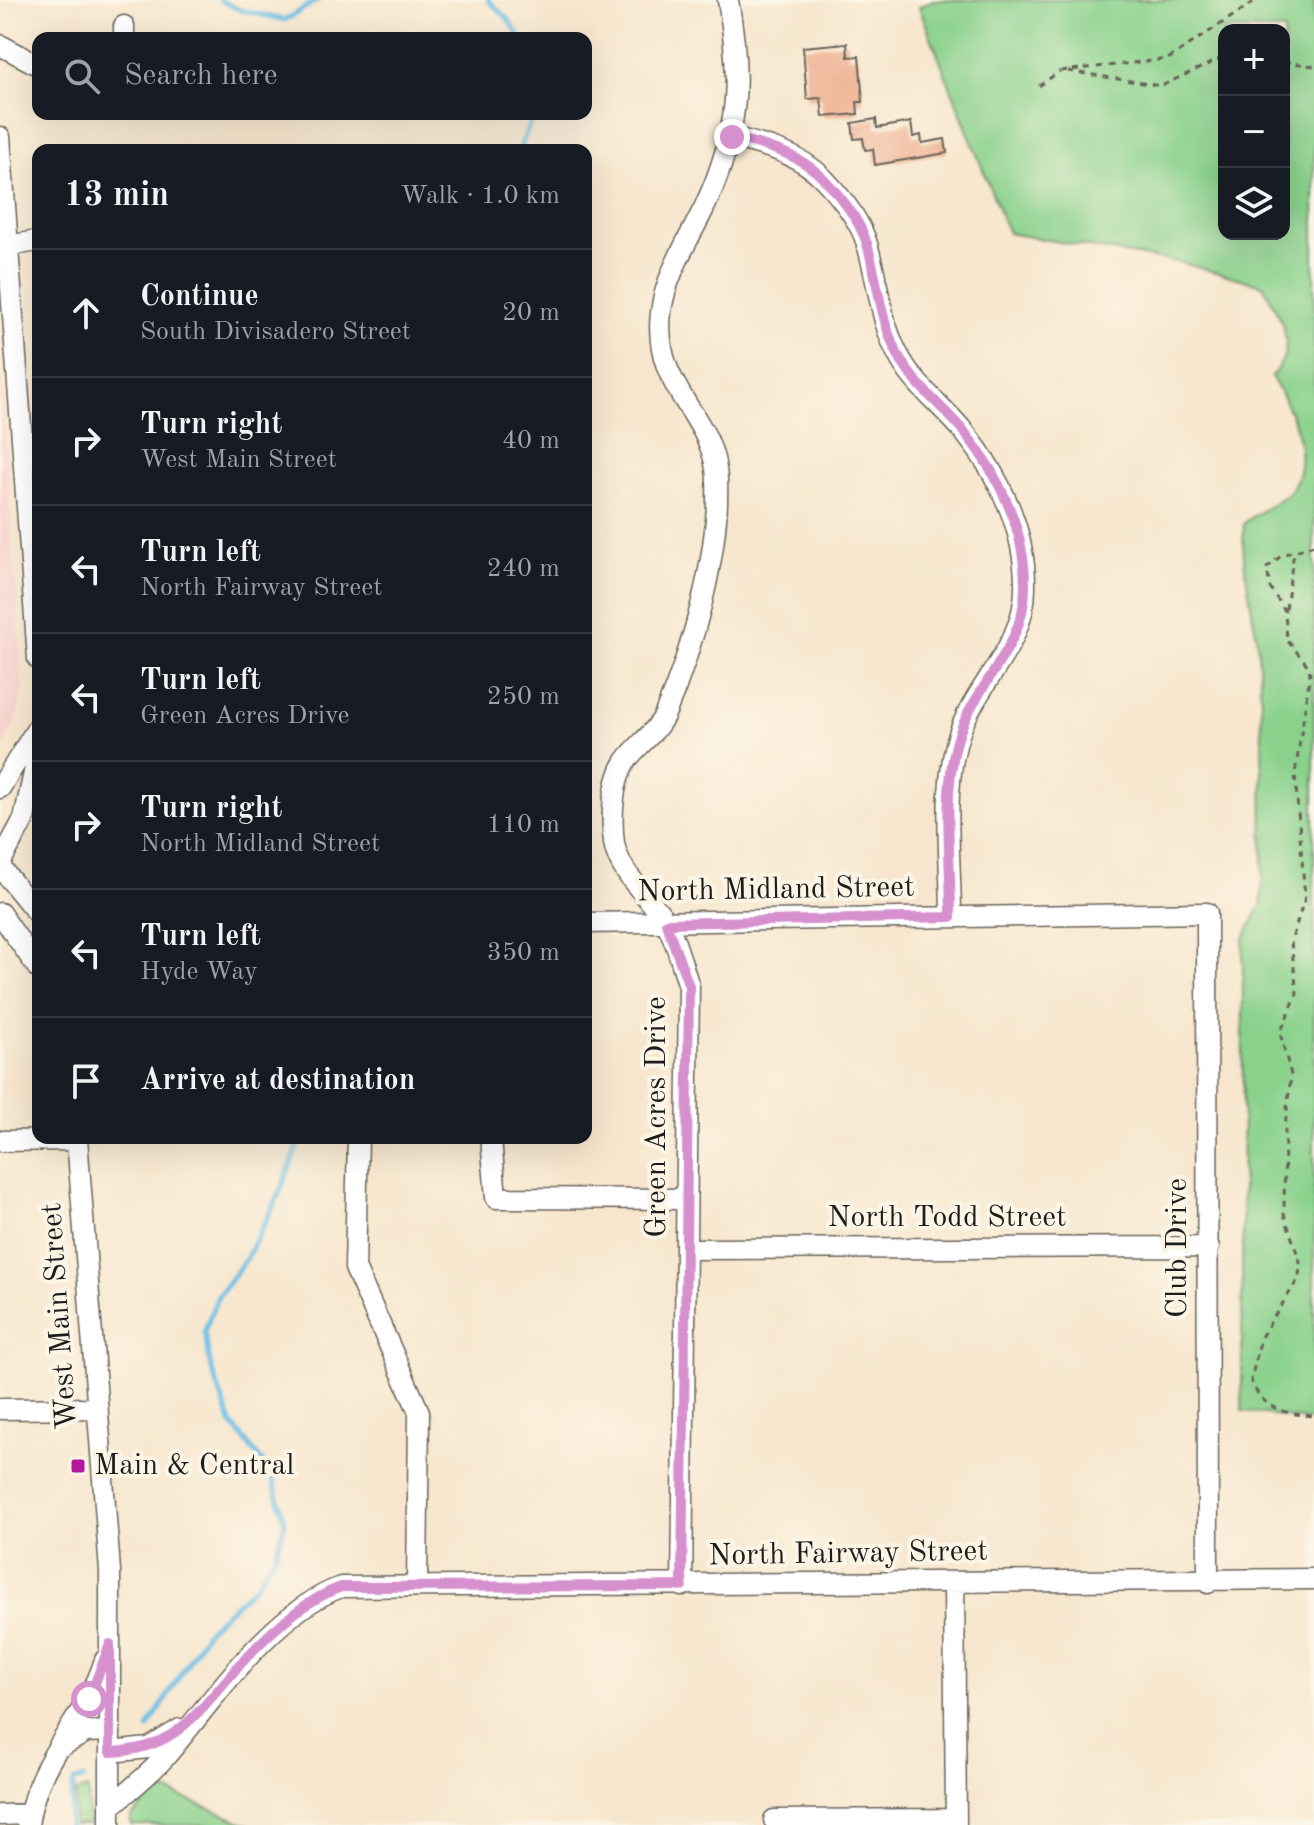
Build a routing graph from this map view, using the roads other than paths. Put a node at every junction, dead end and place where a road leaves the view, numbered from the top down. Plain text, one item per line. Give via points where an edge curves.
1 (728, 0) edge
2 (0, 45) edge
3 (32, 62) edge
4 (0, 137) edge
5 (732, 137) junction
6 (32, 242) edge
7 (4, 247) edge
8 (28, 385) edge
9 (32, 493) edge
10 (32, 737) edge
11 (32, 782) edge
12 (0, 788) edge
13 (0, 865) edge
14 (32, 906) edge
15 (0, 913) edge
16 (1207, 913) joint
17 (951, 917) junction
18 (592, 923) edge
19 (666, 923) junction
20 (32, 959) edge
21 (32, 1140) edge
22 (0, 1141) edge
23 (77, 1144) edge
24 (358, 1144) edge
25 (492, 1144) edge
26 (686, 1199) junction
27 (1209, 1247) junction
28 (686, 1249) junction
29 (97, 1408) junction
30 (0, 1409) edge
31 (1314, 1579) edge
32 (954, 1582) junction
33 (1208, 1583) junction
34 (417, 1586) junction
35 (682, 1586) junction
36 (110, 1644) junction
37 (196, 1718) junction
38 (110, 1731) junction
39 (110, 1752) junction
40 (48, 1760) junction
41 (0, 1815) edge
42 (110, 1816) edge
43 (29, 1819) edge
44 (774, 1820) dead end
45 (956, 1822) edge

1 - 5 street, Green Acres Drive via 736,47
2 - 3 street
4 - 7 street
5 - 17 street via 790,153 823,177 850,210 867,241 886,328 901,361 966,433 1006,498 1021,542 1025,589 1020,622 957,741 951,781
5 - 19 street, Green Acres Drive via 672,270 659,345 671,382 704,433 717,477 715,521 695,630 663,718 625,762 616,785 614,844 637,888
6 - 7 street
7 - 8 street
8 - 9 street
10 - 12 street
11 - 13 street via 24,819
13 - 14 street
15 - 20 street
16 - 17 street, North Midland Street
16 - 27 street, Club Drive
17 - 19 street, North Midland Street
18 - 19 street, North Midland Street
19 - 26 street, Green Acres Drive via 689,986
21 - 22 street
23 - 29 street, West Main Street
24 - 34 street via 355,1268 419,1412
25 - 26 street via 496,1198
26 - 28 street, Green Acres Drive
27 - 28 street, North Todd Street
27 - 33 street, Club Drive
28 - 35 street, Green Acres Drive
29 - 30 street
29 - 36 street, West Main Street via 110,1571
31 - 33 street, North Fairway Street
32 - 33 street, North Fairway Street
32 - 35 street, North Fairway Street
32 - 45 street
34 - 35 street, North Fairway Street
34 - 37 street, North Fairway Street via 341,1587 313,1597 232,1673
36 - 38 street, West Main Street
36 - 40 street via 98,1683
37 - 39 street, North Fairway Street via 149,1748
37 - 42 street, North Fairway Street
38 - 39 street, West Main Street
38 - 40 street via 79,1734
39 - 42 street, West Main Street
40 - 43 street
41 - 43 street
44 - 45 street

